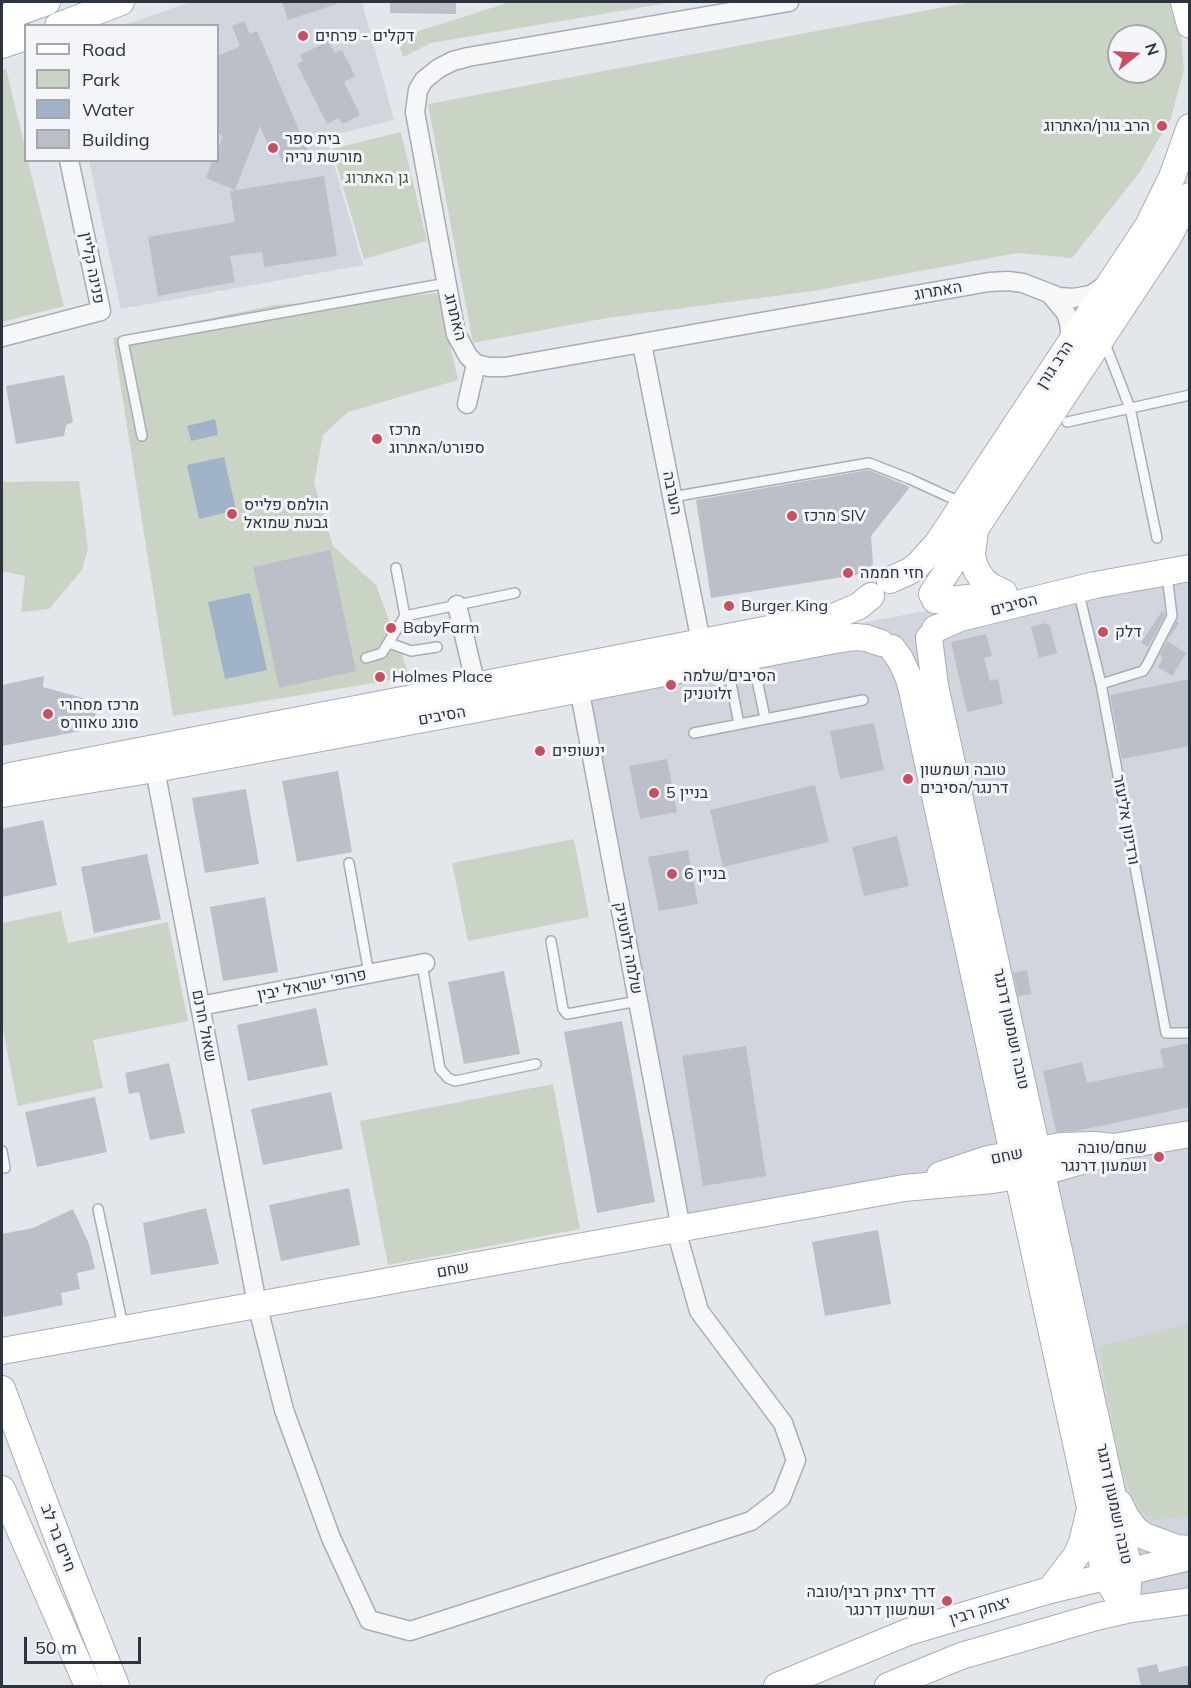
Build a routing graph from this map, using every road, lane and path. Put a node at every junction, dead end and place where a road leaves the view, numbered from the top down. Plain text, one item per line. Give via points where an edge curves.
1 (47, 2) edge
2 (122, 2) edge
3 (789, 2) edge
4 (1184, 2) edge
5 (2, 18) edge
6 (62, 24) edge
7 (1190, 25) edge
8 (24, 38) edge
9 (2, 45) edge
10 (1190, 127) edge
11 (69, 162) edge
12 (1190, 196) edge
13 (1110, 282) junction
14 (447, 283) junction
15 (1049, 292) junction
16 (1102, 336) junction
17 (2, 337) edge
18 (1071, 342) junction
19 (642, 344) junction
20 (476, 364) junction
21 (1190, 395) edge
22 (467, 404) dead end
23 (1130, 408) junction
24 (1067, 422) dead end
25 (142, 436) dead end
26 (672, 497) junction
27 (963, 504) junction
28 (976, 527) junction
29 (1157, 538) dead end
30 (396, 568) dead end
31 (1178, 570) edge
32 (1083, 586) junction
33 (880, 588) junction
34 (515, 593) dead end
35 (1004, 593) junction
36 (933, 597) junction
37 (457, 605) junction
38 (405, 615) junction
39 (932, 633) junction
40 (701, 642) junction
41 (390, 643) junction
42 (886, 646) junction
43 (437, 647) dead end
44 (752, 656) junction
45 (366, 658) dead end
46 (727, 661) junction
47 (577, 678) junction
48 (1101, 684) junction
49 (476, 686) junction
50 (863, 700) dead end
51 (765, 718) junction
52 (739, 724) junction
53 (694, 733) dead end
54 (153, 759) junction
55 (2, 777) edge
56 (2, 794) edge
57 (349, 863) dead end
58 (551, 941) dead end
59 (423, 964) joint
60 (369, 974) junction
61 (638, 1000) junction
62 (200, 1006) junction
63 (1190, 1033) edge
64 (536, 1064) dead end
65 (1190, 1134) edge
66 (1114, 1148) junction
67 (2, 1150) edge
68 (1089, 1159) junction
69 (1028, 1163) junction
70 (5, 1167) dead end
71 (98, 1209) dead end
72 (1052, 1219) junction
73 (678, 1230) junction
74 (257, 1304) junction
75 (124, 1328) junction
76 (2, 1351) edge
77 (2, 1389) edge
78 (1110, 1484) junction
79 (2, 1489) edge
80 (1090, 1504) junction
81 (1190, 1549) edge
82 (1190, 1557) edge
83 (1117, 1574) junction
84 (1050, 1590) junction
85 (1190, 1601) edge
86 (1126, 1610) junction
87 (88, 1686) edge
88 (116, 1686) edge
89 (777, 1686) edge
90 (888, 1686) edge

1 - 5 street
2 - 6 street
3 - 14 street, האתרוג via 468,57 439,68 424,80 417,90 415,112
4 - 7 street
8 - 9 street
10 - 13 street, הרב גורן via 1159,205
11 - 17 street, פנינה קליין via 101,311
12 - 16 street, הרב גורן via 1168,238
13 - 15 street, האתרוג via 1091,295 1059,297
13 - 18 street, הרב גורן
14 - 20 street, האתרוג via 456,334
14 - 25 lane via 123,341
15 - 18 street via 1066,313
15 - 19 street, האתרוג via 1023,283 989,282
16 - 23 lane
16 - 28 street, הרב גורן
18 - 27 street, הרב גורן
19 - 20 street, האתרוג via 505,367
19 - 26 street, הערבה
20 - 22 street
21 - 23 lane
23 - 24 lane
23 - 29 lane
26 - 27 lane via 869,463
26 - 40 street, הערבה
27 - 33 street, הרב גורן via 925,558
28 - 35 street via 973,561 983,580
28 - 36 street, הרב גורן
30 - 38 lane
31 - 32 street, הסיבים
31 - 48 lane via 1172,616 1148,665 1143,671
32 - 35 street, הסיבים
32 - 39 street, הסיבים via 960,618
32 - 48 lane, ורדינון אליעזר
33 - 36 street via 901,578 913,580
33 - 40 street, הסיבים via 859,606 836,616
33 - 42 street via 867,606 866,616 868,627
34 - 37 lane
35 - 36 street, הסיבים via 959,599
36 - 39 street via 937,619
37 - 38 lane
37 - 49 street
38 - 41 lane
39 - 42 street via 912,649
39 - 69 street, טובה ושמעון דרנגר via 935,686
40 - 47 street, הסיבים
41 - 43 lane via 411,651
41 - 45 lane via 382,653
42 - 44 street, הסיבים via 855,637
42 - 69 street, טובה ושמעון דרנגר via 900,659 908,675
44 - 46 street, הסיבים
44 - 51 lane
46 - 47 street, הסיבים
46 - 52 lane
47 - 49 street, הסיבים
47 - 54 street, הסיבים
47 - 61 street, שלמה זלוטניק
48 - 63 lane, ורדינון אליעזר via 1166,1033
49 - 54 street, הסיבים
50 - 51 lane
51 - 52 lane
52 - 53 lane
54 - 55 street, הסיבים
54 - 56 street, הסיבים
54 - 62 street, שאול חרנם
57 - 60 lane
58 - 61 lane via 567,1014
59 - 60 street, פרופ' ישראל יבין
59 - 64 lane via 440,1069 448,1078 455,1081
60 - 62 street, פרופ' ישראל יבין
61 - 73 street, שלמה זלוטניק
62 - 74 street, שאול חרנם
65 - 66 street, שחם
66 - 68 street, שחם
66 - 69 street, שחם via 1078,1145
67 - 70 lane
68 - 69 street, שחם
68 - 72 street via 1060,1191
69 - 72 street, טובה ושמעון דרנגר
69 - 73 street, שחם via 974,1164 904,1188
69 - 80 street, טובה ושמעון דרנגר
71 - 75 lane
72 - 78 street, טובה ושמעון דרנגר
73 - 74 street, שחם
73 - 74 street, שלמה זלוטניק via 699,1311 783,1423 796,1460 781,1498 751,1521 410,1631 369,1620 331,1538 284,1410
74 - 75 street, שחם
75 - 76 street, שחם
77 - 88 street, חיים בר לב
78 - 81 street via 1135,1529 1159,1542
78 - 83 street, טובה ושמעון דרנגר
79 - 87 street, חיים בר לב
80 - 83 street, טובה ושמעון דרנגר
80 - 84 street via 1078,1551
82 - 83 street, יצחק רבין
83 - 84 street, יצחק רבין
83 - 86 street, טובה ושמעון דרנגר
84 - 89 street, יצחק רבין via 908,1632
85 - 86 street
86 - 90 street via 961,1656

